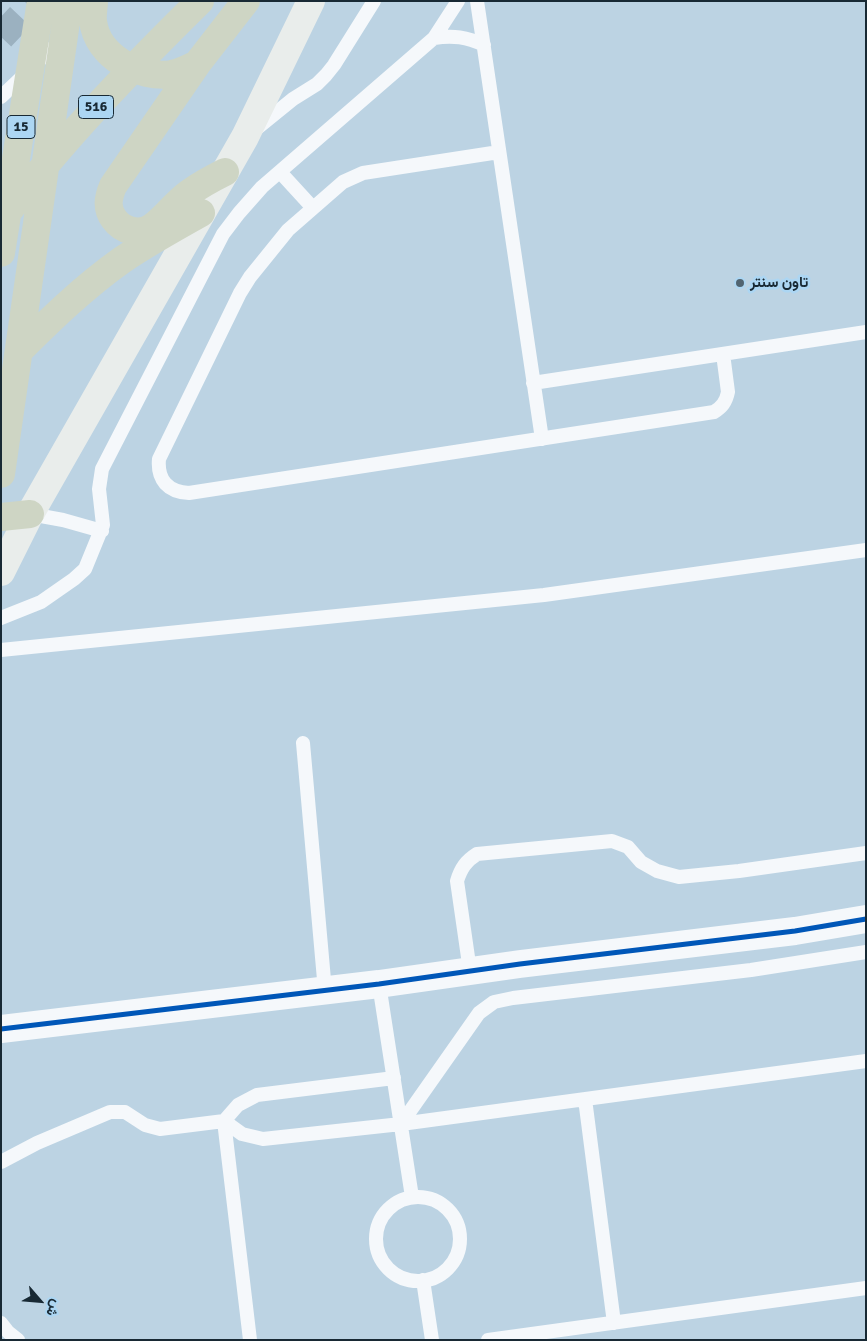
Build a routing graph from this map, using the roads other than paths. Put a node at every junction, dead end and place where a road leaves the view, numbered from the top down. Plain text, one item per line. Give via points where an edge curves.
1 (41, 1) edge
2 (69, 1) edge
3 (94, 1) edge
4 (102, 1) edge
5 (200, 1) edge
6 (246, 1) edge
7 (311, 1) edge
8 (374, 1) edge
9 (458, 1) edge
10 (478, 1) edge
11 (434, 38) junction
12 (484, 45) junction
13 (197, 64) junction
14 (1, 97) edge
15 (245, 137) junction
16 (500, 152) junction
17 (226, 172) junction
18 (280, 172) junction
19 (313, 208) junction
20 (201, 213) junction
21 (1, 221) edge
22 (1, 253) edge
23 (866, 332) edge
24 (19, 352) junction
25 (723, 354) junction
26 (533, 383) junction
27 (542, 439) junction
28 (1, 474) edge
29 (30, 514) junction
30 (1, 517) edge
31 (102, 531) junction
32 (866, 550) edge
33 (1, 572) edge
34 (1, 618) edge
35 (1, 650) edge
36 (303, 743) dead end
37 (866, 853) edge
38 (866, 919) edge
39 (866, 952) edge
40 (470, 972) junction
41 (379, 984) junction
42 (325, 991) junction
43 (1, 1029) edge
44 (866, 1061) edge
45 (394, 1078) junction
46 (586, 1099) junction
47 (224, 1121) junction
48 (401, 1124) junction
49 (1, 1162) edge
50 (412, 1197) junction
51 (423, 1280) junction
52 (866, 1288) edge
53 (1, 1323) edge
54 (614, 1323) junction
55 (18, 1340) edge
56 (250, 1340) edge
57 (432, 1340) edge
58 (488, 1340) edge

1 - 22 highway, 15
2 - 24 highway
3 - 13 highway via 93,20 97,33 122,63 159,74 172,74
4 - 14 lane
5 - 21 highway, 516 via 104,98
6 - 13 highway
7 - 15 main road
8 - 15 lane via 326,75
9 - 11 lane
10 - 12 lane
11 - 12 lane via 460,37
11 - 18 lane
12 - 16 lane
13 - 17 highway via 113,186 109,195 110,214 123,228 132,231 151,228 189,193
15 - 17 main road
16 - 19 lane via 363,173 343,182
16 - 26 lane
17 - 20 main road
18 - 19 lane
18 - 31 lane via 250,200 222,234 106,459 99,479
19 - 27 lane via 274,245 240,292 158,459 160,478 165,485 172,490 189,493
20 - 24 highway via 122,260 72,300
20 - 29 main road
23 - 25 lane
24 - 28 highway
25 - 26 lane
25 - 27 lane via 728,392 720,408 714,412
26 - 27 lane
29 - 30 highway
29 - 31 lane
29 - 33 main road
31 - 34 lane via 80,575 41,602
32 - 35 lane via 544,595
36 - 42 lane
37 - 40 lane via 679,876 657,871 641,862 628,847 612,841 477,854 462,868 457,881
38 - 40 street
39 - 48 lane via 775,967 494,1002 479,1013
40 - 41 street
41 - 42 street
41 - 45 lane
42 - 43 street
44 - 46 lane
45 - 47 lane via 257,1095 238,1105
45 - 48 lane
46 - 48 lane
46 - 54 lane
47 - 48 lane via 242,1134 263,1139
47 - 49 lane via 160,1129 145,1125 125,1112 110,1112 37,1142
47 - 56 lane
48 - 50 lane
50 - 51 lane via 395,1203 382,1216 377,1227 377,1250 382,1261 400,1277
50 - 51 lane via 435,1200 445,1207 453,1216 460,1238 458,1250 445,1270
51 - 57 lane
52 - 54 lane
53 - 55 lane
54 - 58 lane

